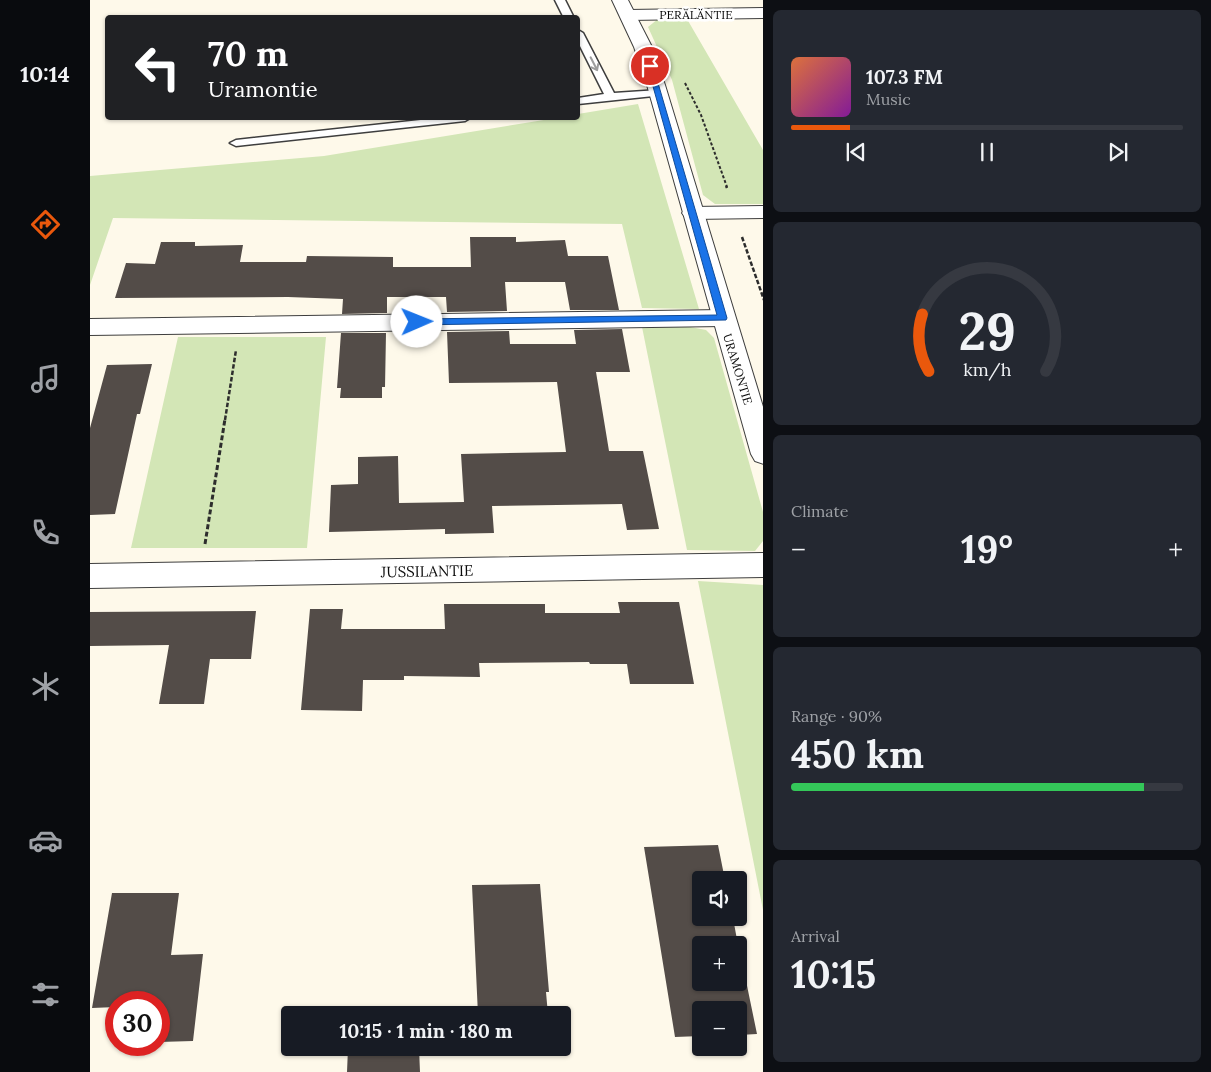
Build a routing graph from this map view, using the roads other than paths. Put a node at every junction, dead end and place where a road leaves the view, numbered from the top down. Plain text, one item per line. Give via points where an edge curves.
1 (560, 0) edge
2 (624, 7) edge
3 (763, 13) edge
4 (568, 15) edge
5 (580, 37) edge
6 (659, 93) junction
7 (610, 96) junction
8 (580, 101) edge
9 (448, 120) edge
10 (236, 143) dead end
11 (763, 212) edge
12 (692, 213) junction
13 (723, 318) junction
14 (90, 327) edge
15 (763, 451) edge
16 (763, 565) edge
17 (90, 576) edge

1 - 4 lane
2 - 3 street, PERÄLÄNTIE
2 - 6 street, URAMONTIE
5 -> 7 lane
6 - 7 lane
6 - 12 street, URAMONTIE
7 - 8 lane
9 - 10 lane
11 - 12 street
12 - 13 street, URAMONTIE
13 - 14 street
13 - 15 street, URAMONTIE
16 - 17 street, JUSSILANTIE

